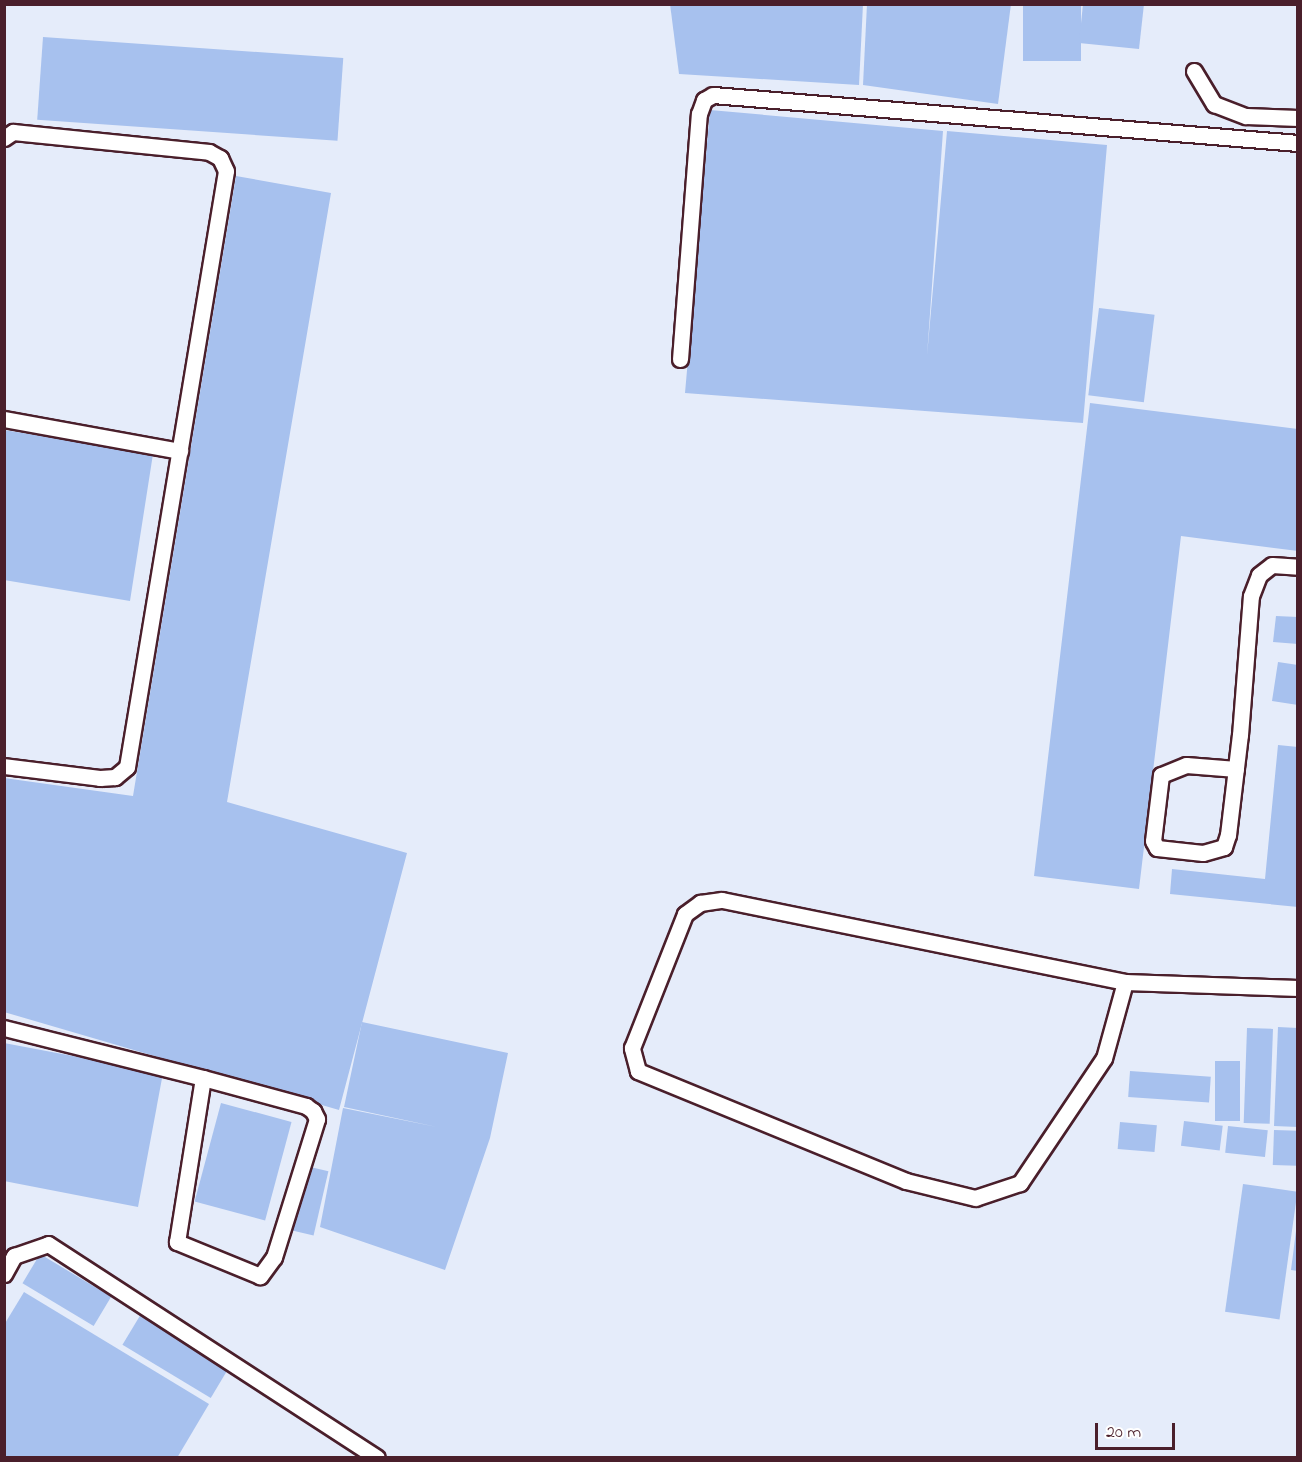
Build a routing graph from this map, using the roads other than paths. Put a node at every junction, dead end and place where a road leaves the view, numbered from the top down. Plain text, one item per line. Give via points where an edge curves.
1 (1194, 71) dead end
2 (1298, 118) edge
3 (4, 138) edge
4 (1298, 143) edge
5 (680, 359) dead end
6 (4, 419) edge
7 (180, 451) junction
8 (1298, 567) edge
9 (4, 766) edge
10 (1236, 769) junction
11 (1125, 982) junction
12 (1298, 988) edge
13 (4, 1028) edge
14 (203, 1078) junction
15 (9, 1253) edge
16 (4, 1274) edge
17 (377, 1458) edge

1 - 2 lane via 1214,104 1246,116
3 - 7 lane via 13,132 209,152 220,158 226,171
4 - 5 lane via 713,95 704,100 699,114
6 - 7 lane
7 - 9 lane via 127,767 115,777 100,778
8 - 10 lane via 1272,565 1259,574 1251,596
10 - 10 lane via 1224,847 1203,853 1157,848 1154,841 1161,775 1186,765
11 - 11 lane via 722,900 700,903 685,914 632,1048 638,1071 906,1181 975,1198 1020,1183 1104,1058
11 - 12 lane
13 - 14 lane
14 - 14 lane via 306,1106 317,1119 274,1257 260,1276 177,1242
15 - 16 lane
15 - 17 lane via 48,1244

